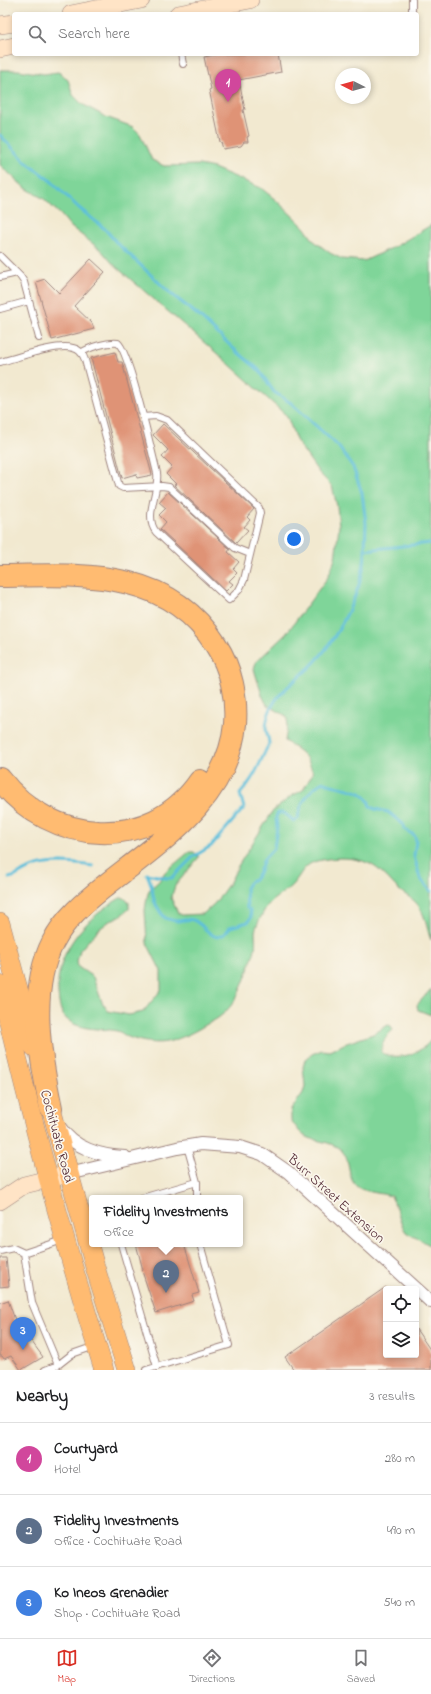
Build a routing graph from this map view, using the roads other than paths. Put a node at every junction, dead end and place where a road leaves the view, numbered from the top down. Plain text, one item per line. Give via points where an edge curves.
1 (141, 0) edge
2 (250, 0) edge
3 (412, 0) edge
4 (81, 12) edge
5 (188, 12) edge
6 (412, 12) edge
7 (12, 23) edge
8 (0, 24) edge
9 (12, 46) edge
10 (0, 49) edge
11 (181, 56) edge
12 (183, 64) dead end
13 (0, 256) edge
14 (17, 273) junction
15 (0, 277) edge
16 (29, 301) junction
17 (0, 309) edge
18 (39, 338) dead end
19 (81, 353) junction
20 (0, 362) edge
21 (143, 417) junction
22 (156, 487) junction
23 (250, 554) junction
24 (0, 576) edge
25 (0, 588) edge
26 (0, 779) edge
27 (0, 923) edge
28 (0, 985) edge
29 (51, 1108) junction
30 (187, 1146) junction
31 (142, 1157) junction
32 (69, 1174) junction
33 (48, 1179) junction
34 (197, 1182) junction
35 (152, 1195) edge
36 (197, 1195) edge
37 (0, 1201) edge
38 (66, 1239) junction
39 (89, 1246) edge
40 (89, 1247) edge
41 (122, 1247) edge
42 (201, 1247) edge
43 (0, 1250) edge
44 (24, 1253) junction
45 (431, 1302) edge
46 (97, 1346) junction
47 (58, 1365) junction
48 (156, 1367) junction
49 (45, 1370) edge
50 (104, 1370) edge
51 (127, 1370) edge
52 (146, 1370) edge

1 - 4 main road
2 - 5 main road
3 - 6 lane
7 - 8 main road
9 - 10 main road
11 - 12 lane
13 - 14 lane
14 - 15 lane
14 - 16 lane via 24,282
16 - 17 lane
16 - 18 lane
19 - 20 lane via 73,348 59,347
19 - 21 lane via 112,343 120,344 131,372
19 - 22 lane via 85,360 117,484 123,488
21 - 22 lane via 157,473
21 - 23 lane via 156,416 167,420 257,504 260,513
22 - 23 lane via 169,487 234,548
22 - 23 lane via 152,501 154,530 229,600 243,583
24 - 29 highway via 98,576 134,583 163,595 189,613 209,634 226,664 235,699 232,741 224,765 210,791 168,836 75,911 49,950 42,970 39,1003 41,1045
25 - 26 highway via 58,586 97,589 130,596 160,609 180,623 203,649 216,677 222,708 216,750 199,783 169,812 139,826 106,832 63,826 24,804
27 - 29 main road, Cochituate Road
28 - 33 main road, Cochituate Road
29 - 31 street via 64,1133 86,1149 112,1156
29 - 32 main road, Cochituate Road
30 - 31 street, Burr Street Extension
30 - 34 lane
30 - 45 street, Burr Street Extension via 201,1144 240,1147 262,1154 288,1172
31 - 32 street, Burr Street Extension
32 - 33 main road
32 - 39 main road, Cochituate Road
33 - 37 main road via 24,1185
33 - 38 main road, Cochituate Road
34 - 35 lane
34 - 36 lane
38 - 44 lane
38 - 46 main road, Cochituate Road
40 - 51 main road, Cochituate Road
41 - 48 lane
42 - 48 lane via 229,1345
43 - 44 lane via 13,1248
44 - 47 lane via 32,1304
46 - 47 lane via 72,1354
46 - 50 main road, Cochituate Road
47 - 49 lane
48 - 52 lane

